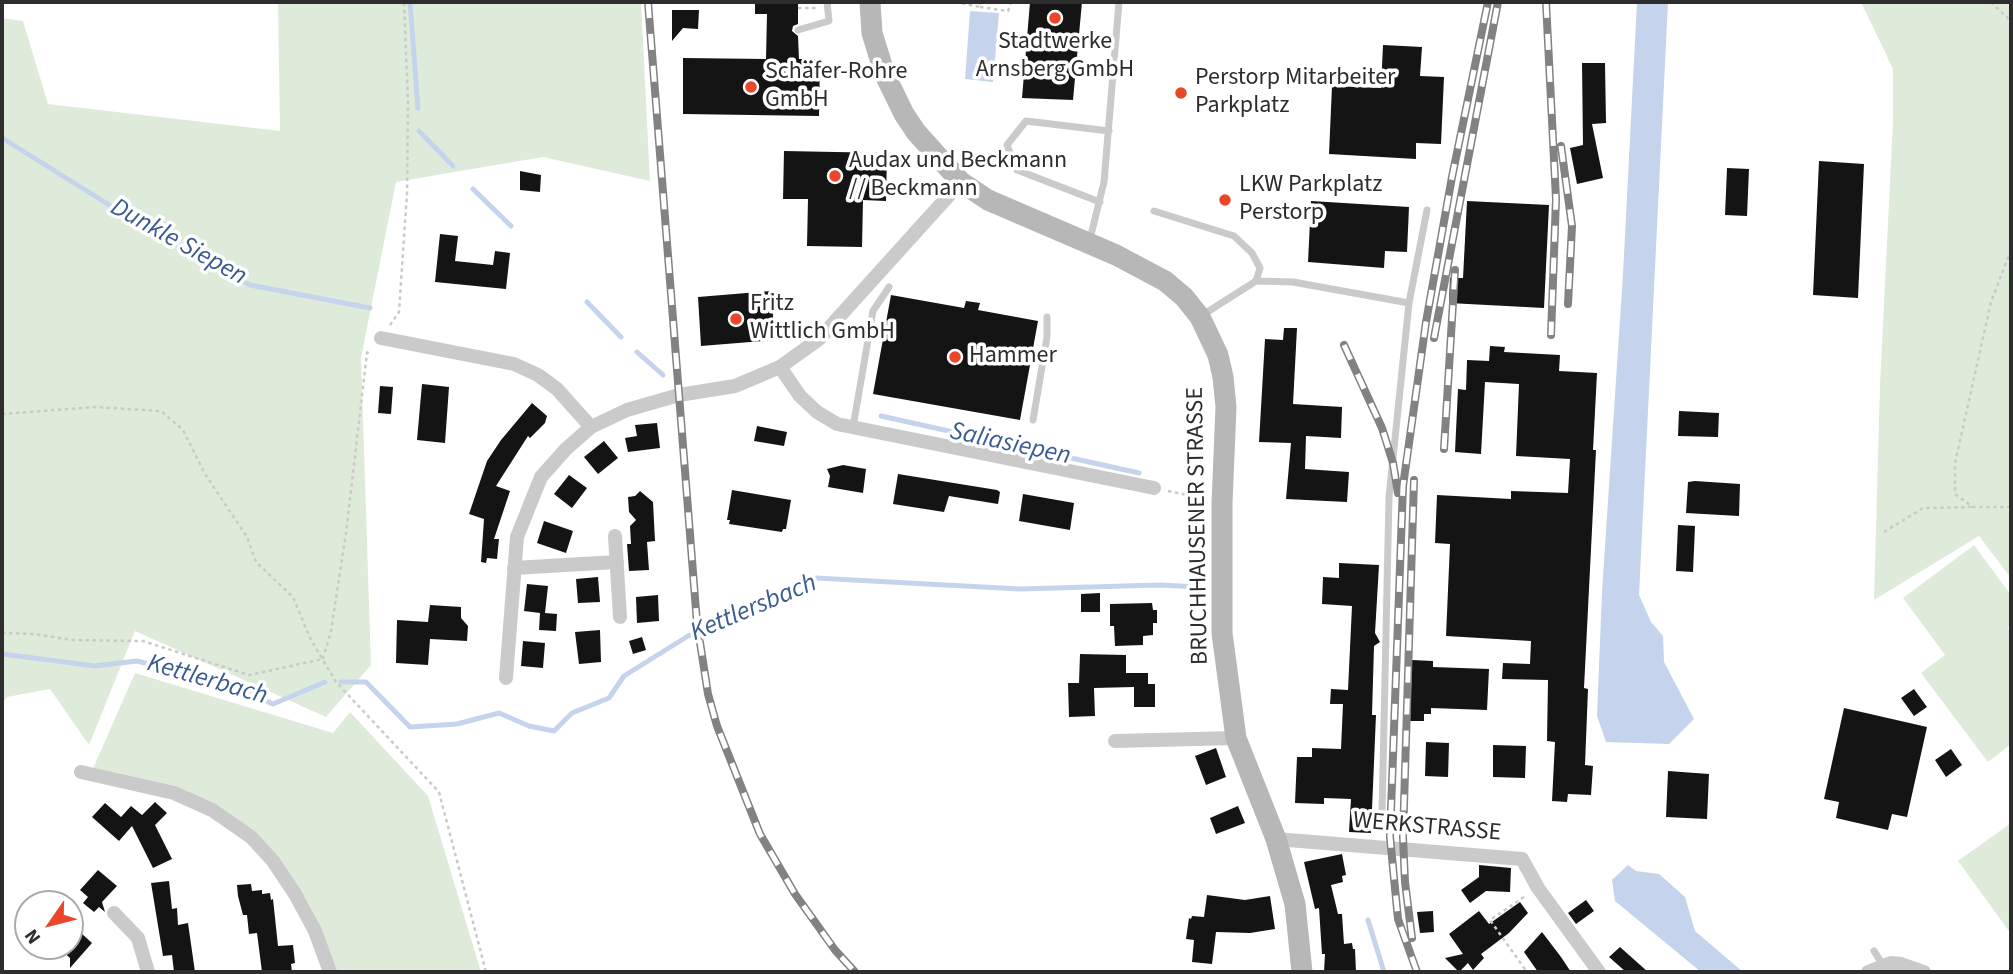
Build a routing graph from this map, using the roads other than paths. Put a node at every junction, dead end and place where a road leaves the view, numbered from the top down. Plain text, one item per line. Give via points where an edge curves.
1 (870, 2) edge
2 (1119, 2) edge
3 (827, 5) edge
4 (798, 30) dead end
5 (1108, 131) junction
6 (961, 182) junction
7 (1100, 202) junction
8 (1427, 209) dead end
9 (1154, 211) dead end
10 (1088, 243) junction
11 (1256, 281) junction
12 (889, 287) dead end
13 (1409, 303) junction
14 (1047, 317) dead end
15 (1200, 317) junction
16 (381, 338) road end
17 (780, 368) junction
18 (1033, 420) dead end
19 (591, 427) junction
20 (853, 427) junction
21 (1154, 488) road end
22 (615, 536) dead end
23 (617, 562) junction
24 (514, 568) junction
25 (620, 617) dead end
26 (506, 678) dead end
27 (1236, 738) junction
28 (1115, 741) dead end
29 (80, 772) dead end
30 (1382, 813) dead end
31 (1276, 839) junction
32 (114, 913) dead end
33 (1874, 951) dead end
34 (1883, 965) junction
35 (148, 972) edge
36 (330, 972) edge
37 (1302, 972) edge
38 (1599, 972) edge
39 (1868, 972) edge
40 (1924, 972) edge

1 - 6 street, BRUCHHAUSENER STRASSE via 872,33 904,114
2 - 5 lane
3 - 4 lane via 829,21
5 - 7 lane
5 - 7 lane via 1026,121 1007,145 1017,170
6 - 10 street, BRUCHHAUSENER STRASSE via 988,200
6 - 17 street via 819,339
7 - 10 lane
8 - 13 lane
9 - 11 lane via 1234,236 1260,268
10 - 15 street, BRUCHHAUSENER STRASSE via 1165,281
11 - 13 lane via 1293,282
11 - 15 lane
12 - 20 lane via 873,311
13 - 30 lane via 1389,498
14 - 18 lane
15 - 27 street, BRUCHHAUSENER STRASSE via 1218,355 1226,407 1222,634
16 - 19 street via 514,364 557,389
17 - 19 street via 735,386 679,394 640,406
17 - 20 street via 817,412
19 - 24 street via 541,477 517,537
20 - 21 street
22 - 23 street
23 - 24 street
23 - 25 street
24 - 26 street
27 - 28 street
27 - 31 street, BRUCHHAUSENER STRASSE
29 - 36 street via 174,793 212,810 251,837 299,901
31 - 37 street, BRUCHHAUSENER STRASSE via 1294,904
31 - 38 street, WERKSTRASSE via 1522,859
32 - 35 street via 138,938
33 - 34 lane
34 - 39 street
34 - 40 street via 1901,964

